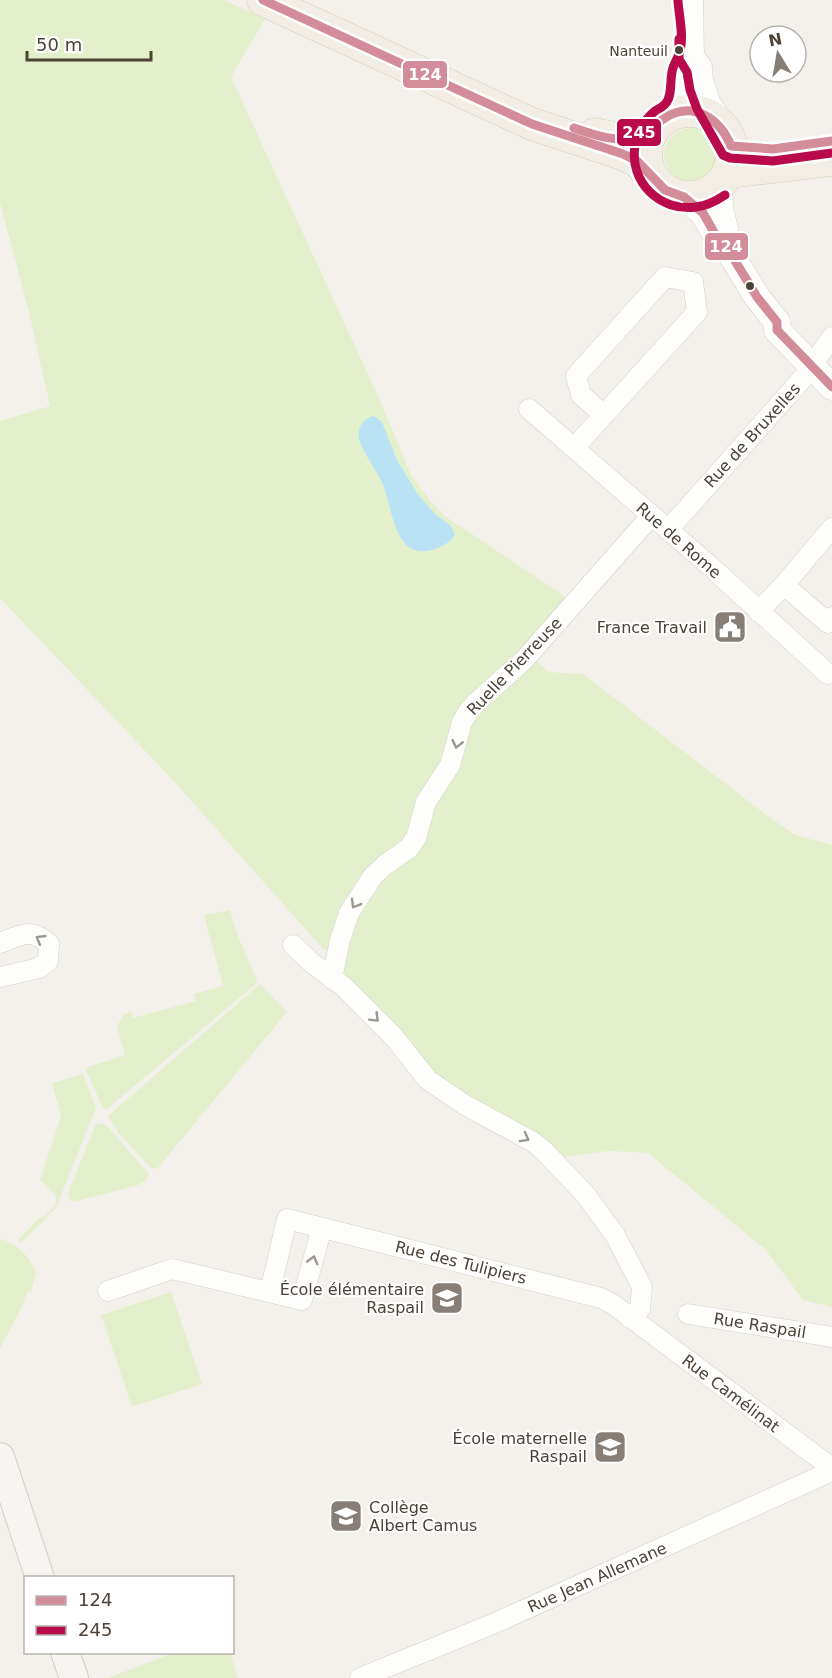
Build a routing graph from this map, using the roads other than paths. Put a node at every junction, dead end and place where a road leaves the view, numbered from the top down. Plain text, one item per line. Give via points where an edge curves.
1 (262, 0) edge
2 (690, 0) edge
3 (296, 8) edge
4 (692, 57) junction
5 (663, 122) junction
6 (832, 141) edge
7 (725, 158) junction
8 (832, 160) edge
9 (651, 175) junction
10 (684, 197) junction
11 (723, 241) junction
12 (824, 357) edge
13 (832, 387) edge
14 (529, 409) dead end
15 (604, 415) junction
16 (574, 448) junction
17 (651, 516) junction
18 (832, 528) edge
19 (668, 530) junction
20 (784, 585) junction
21 (758, 612) junction
22 (832, 617) edge
23 (828, 674) dead end
24 (0, 943) edge
25 (292, 945) dead end
26 (0, 977) edge
27 (332, 979) junction
28 (322, 1228) junction
29 (108, 1291) dead end
30 (270, 1292) junction
31 (688, 1314) dead end
32 (630, 1318) junction
33 (832, 1337) edge
34 (0, 1457) edge
35 (832, 1470) edge
36 (39, 1576) edge
37 (65, 1654) edge
38 (74, 1678) edge
39 (360, 1678) edge

1 - 3 main road
2 - 4 street
3 - 5 main road via 313,7 577,129 624,139 639,137
3 - 9 main road via 532,124 623,154
4 - 5 street via 685,66 681,99
4 - 7 street via 699,67
5 - 7 main road via 694,111 705,114
5 - 9 main road via 649,139 646,151
6 - 7 main road
7 - 8 main road
7 - 10 main road via 703,195
7 - 11 street via 720,208 725,229
9 - 10 main road via 665,190
10 - 11 street via 703,213
11 - 12 street via 777,322 777,330
12 - 13 street
12 - 19 street, Rue de Bruxelles
14 - 16 street, Rue de Rome
15 - 15 street via 697,312 693,282 665,277 576,376 581,394
15 - 16 street
16 - 17 street, Rue de Rome
17 - 19 street, Rue de Rome
17 -> 27 street, Ruelle Pierreuse via 524,660 468,712 450,765 426,802 416,838 374,876 350,913
18 - 20 street
19 - 21 street, Rue de Rome
20 - 21 street
20 - 22 street via 828,623
21 - 23 street, Rue de Rome
26 -> 24 street via 39,968 48,961 49,944 40,936 27,933
25 - 27 street
27 -> 32 street via 393,1036 428,1080 533,1142 585,1194 615,1235 642,1287 639,1309
30 -> 28 street via 302,1299
28 - 30 street, Rue des Tulipiers via 287,1219
28 - 32 street, Rue des Tulipiers via 601,1299
29 - 30 street via 172,1269
31 - 33 street, Rue Raspail
32 - 35 street, Rue Camélinat
34 - 36 main road
35 - 39 street, Rue Jean Allemane via 495,1623
37 - 38 main road

